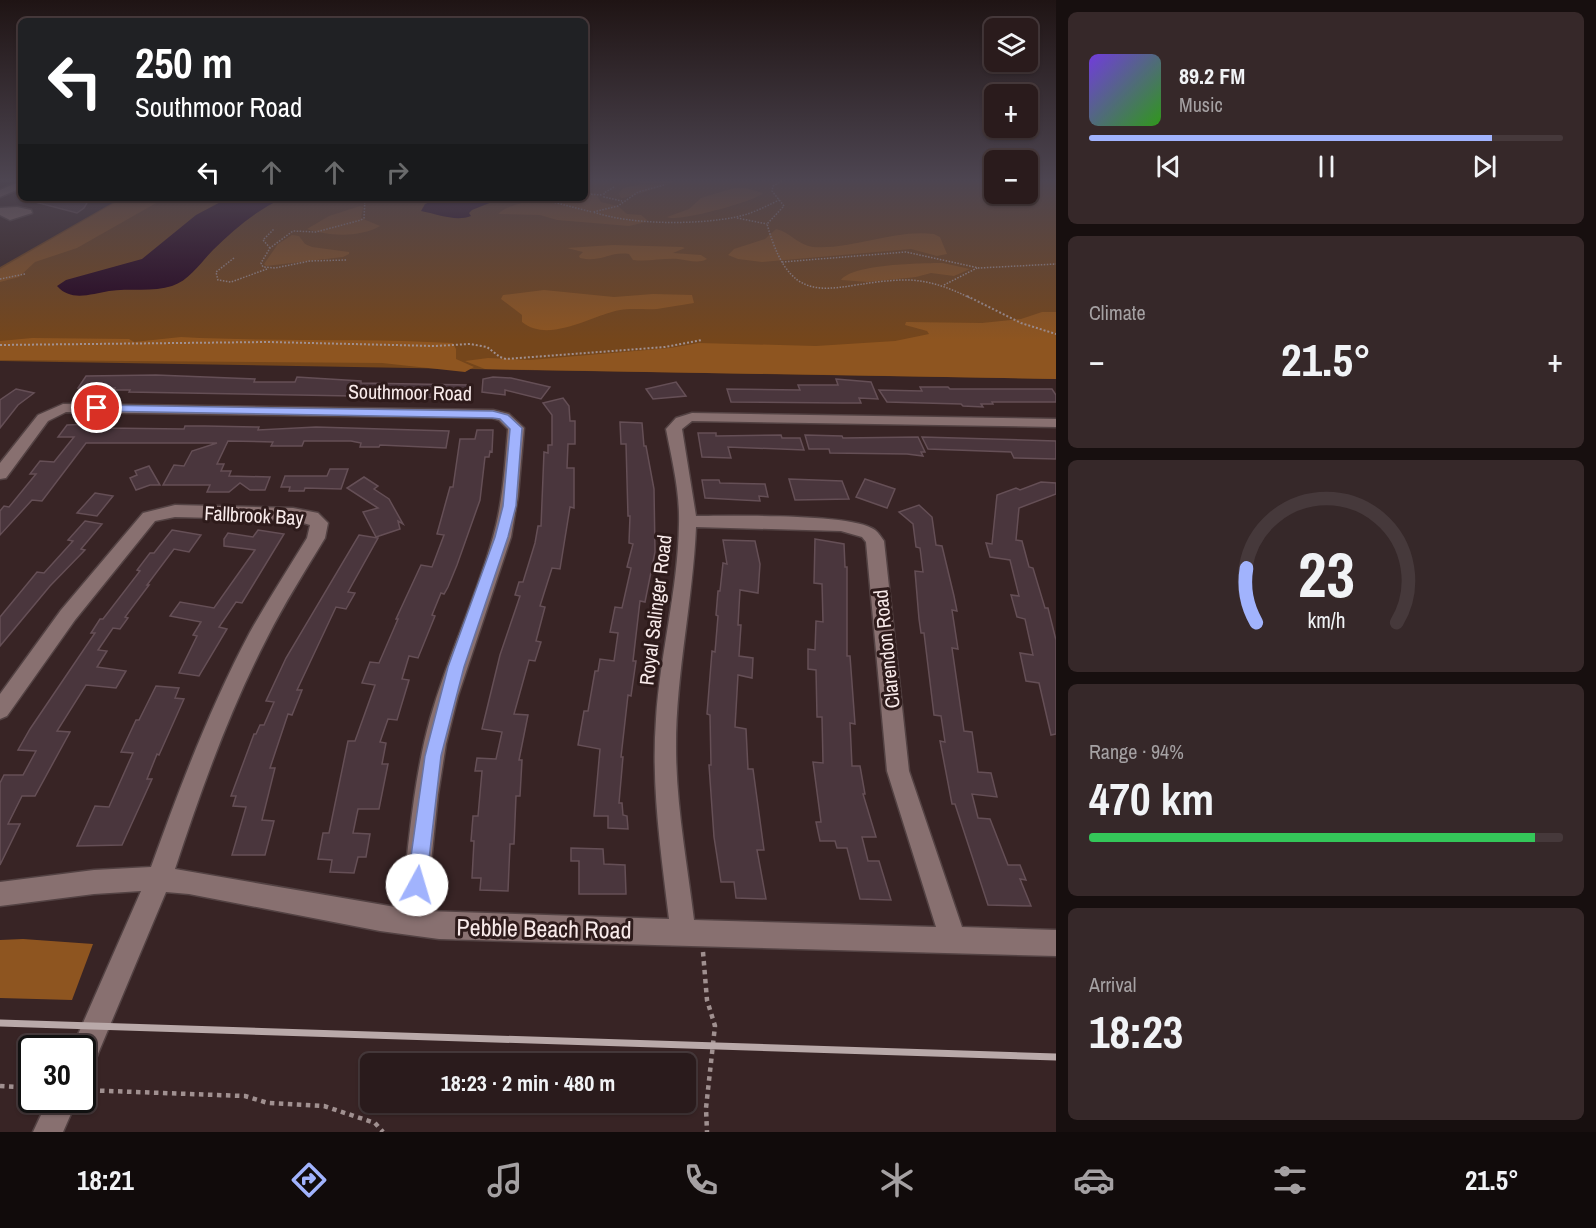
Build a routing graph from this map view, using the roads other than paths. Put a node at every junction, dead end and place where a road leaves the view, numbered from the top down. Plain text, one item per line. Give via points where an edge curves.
1 (1056, 423) edge
2 (0, 474) edge
3 (688, 521) junction
4 (0, 710) edge
5 (159, 879) junction
6 (0, 894) edge
7 (412, 923) junction
8 (693, 938) junction
9 (953, 939) junction
10 (1056, 943) edge
11 (92, 1035) edge
12 (57, 1113) edge
13 (48, 1132) edge

1 - 3 street, Royal Salinger Road via 682,419 674,429
2 - 7 street, Southmoor Road via 43,418 63,408 493,414 511,422 516,428 509,506 439,729 427,793
3 - 8 street, Royal Salinger Road via 665,747 666,794
3 - 9 street, Clarendon Road via 842,525 868,533 875,541 898,771
4 - 5 street, Fallbrook Bay via 68,615 149,517 175,511 293,514 316,519 316,538 254,643 216,723
5 - 6 street, Pebble Beach Road
5 - 7 street, Pebble Beach Road
5 - 11 street
7 - 8 street, Pebble Beach Road
8 - 9 street, Pebble Beach Road
9 - 10 street, Pebble Beach Road
12 - 13 street

